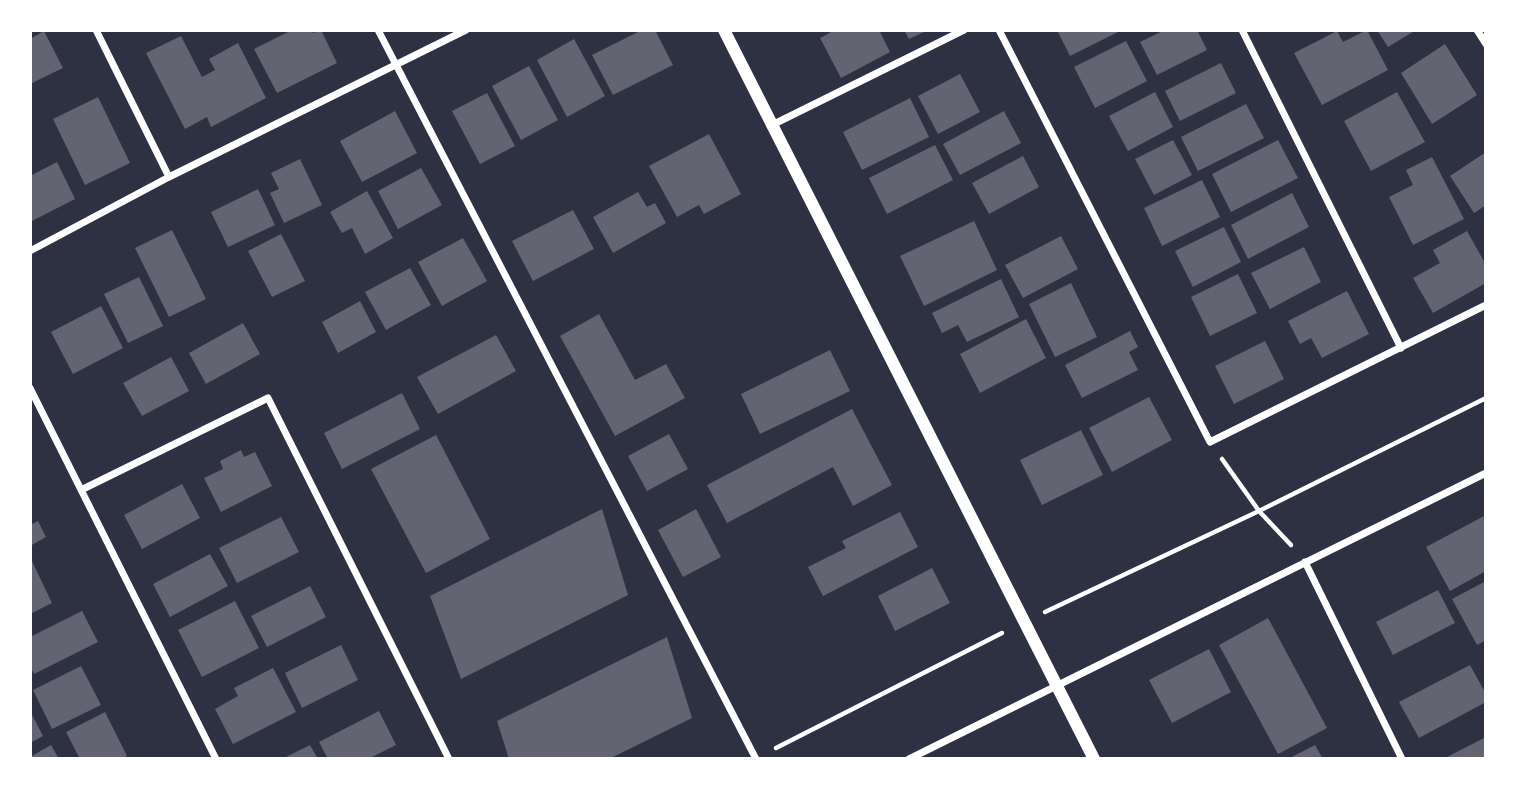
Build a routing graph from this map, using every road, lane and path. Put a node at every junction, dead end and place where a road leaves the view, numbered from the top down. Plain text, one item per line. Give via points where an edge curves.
1 (96, 30) edge
2 (378, 30) edge
3 (466, 30) edge
4 (724, 30) edge
5 (964, 30) edge
6 (999, 30) edge
7 (1242, 30) edge
8 (1477, 30) edge
9 (1486, 44) edge
10 (396, 65) junction
11 (770, 126) junction
12 (169, 177) junction
13 (30, 251) edge
14 (1486, 305) edge
15 (1401, 348) junction
16 (30, 388) edge
17 (1486, 398) edge
18 (1210, 442) junction
19 (1486, 473) edge
20 (81, 490) junction
21 (1259, 511) junction
22 (1305, 562) junction
23 (1023, 622) junction
24 (1057, 687) junction
25 (216, 759) edge
26 (449, 759) edge
27 (756, 759) edge
28 (909, 759) edge
29 (1094, 759) edge
30 (1402, 759) edge

1 - 12 street
2 - 10 street
3 - 10 street
4 - 11 street
5 - 11 street
6 - 18 street
7 - 15 street
8 - 9 street
10 - 12 street
10 - 27 street
11 - 23 street
12 - 13 street
14 - 15 street
15 - 18 street
16 - 20 street
17 - 21 path
18 - 21 path
19 - 22 street
20 - 25 street
20 - 26 street via 268,398
21 - 22 path
21 - 23 path
22 - 24 street
22 - 30 street
23 - 24 street
23 - 27 path
24 - 28 street
24 - 29 street

